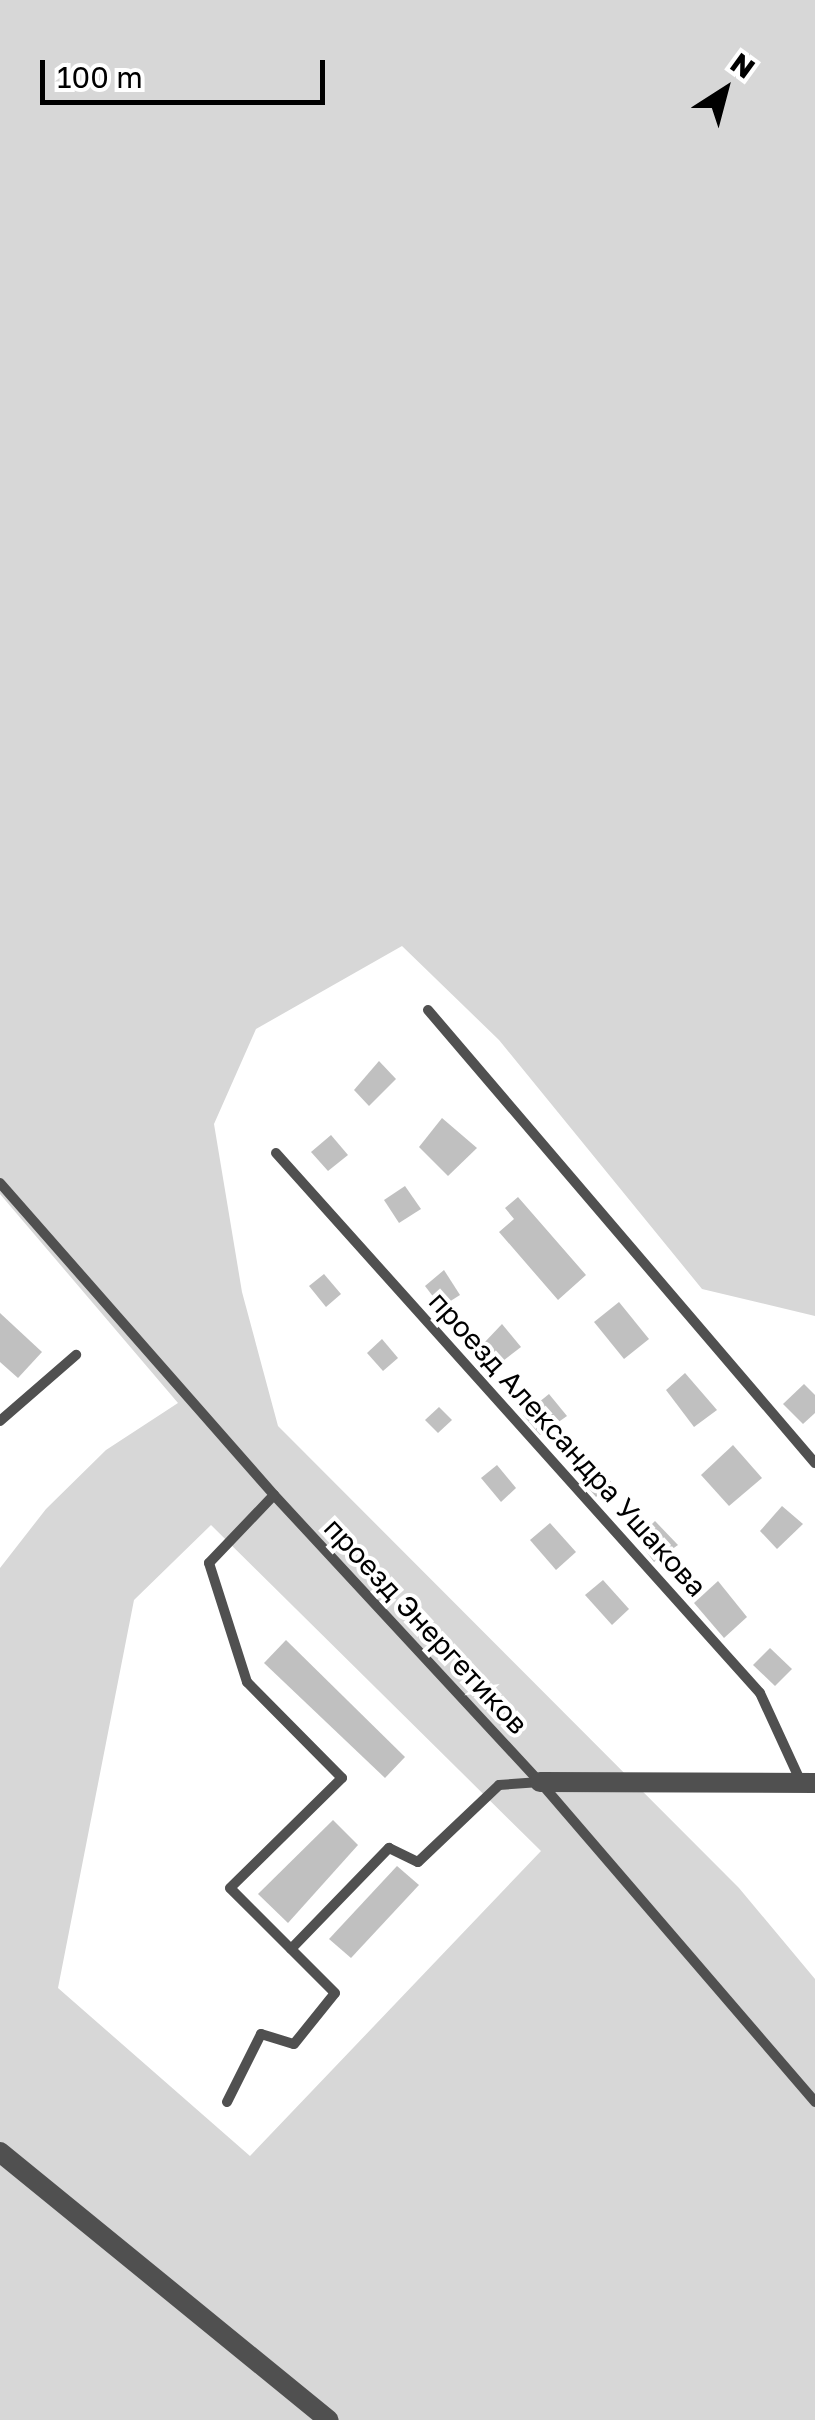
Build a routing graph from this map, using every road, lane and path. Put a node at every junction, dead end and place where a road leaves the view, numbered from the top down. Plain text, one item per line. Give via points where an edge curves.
1 (428, 1010) dead end
2 (276, 1152) dead end
3 (0, 1182) edge
4 (76, 1355) dead end
5 (0, 1421) edge
6 (815, 1462) edge
7 (274, 1495) junction
8 (540, 1782) junction
9 (808, 1783) edge
10 (291, 1949) junction
11 (227, 2102) dead end
12 (815, 2102) edge
13 (0, 2152) edge
14 (329, 2420) edge

1 - 6 lane
2 - 9 lane, проезд Александра Ушакова via 760,1692
3 - 7 lane, проезд Энергетиков
4 - 5 lane
7 - 8 lane, проезд Энергетиков
7 - 10 lane via 209,1563 247,1682 342,1778 230,1888
8 - 9 street
8 - 10 lane via 498,1785 418,1862 389,1848
8 - 12 lane, проезд Энергетиков
10 - 11 lane via 335,1994 294,2044 261,2034
13 - 14 street

